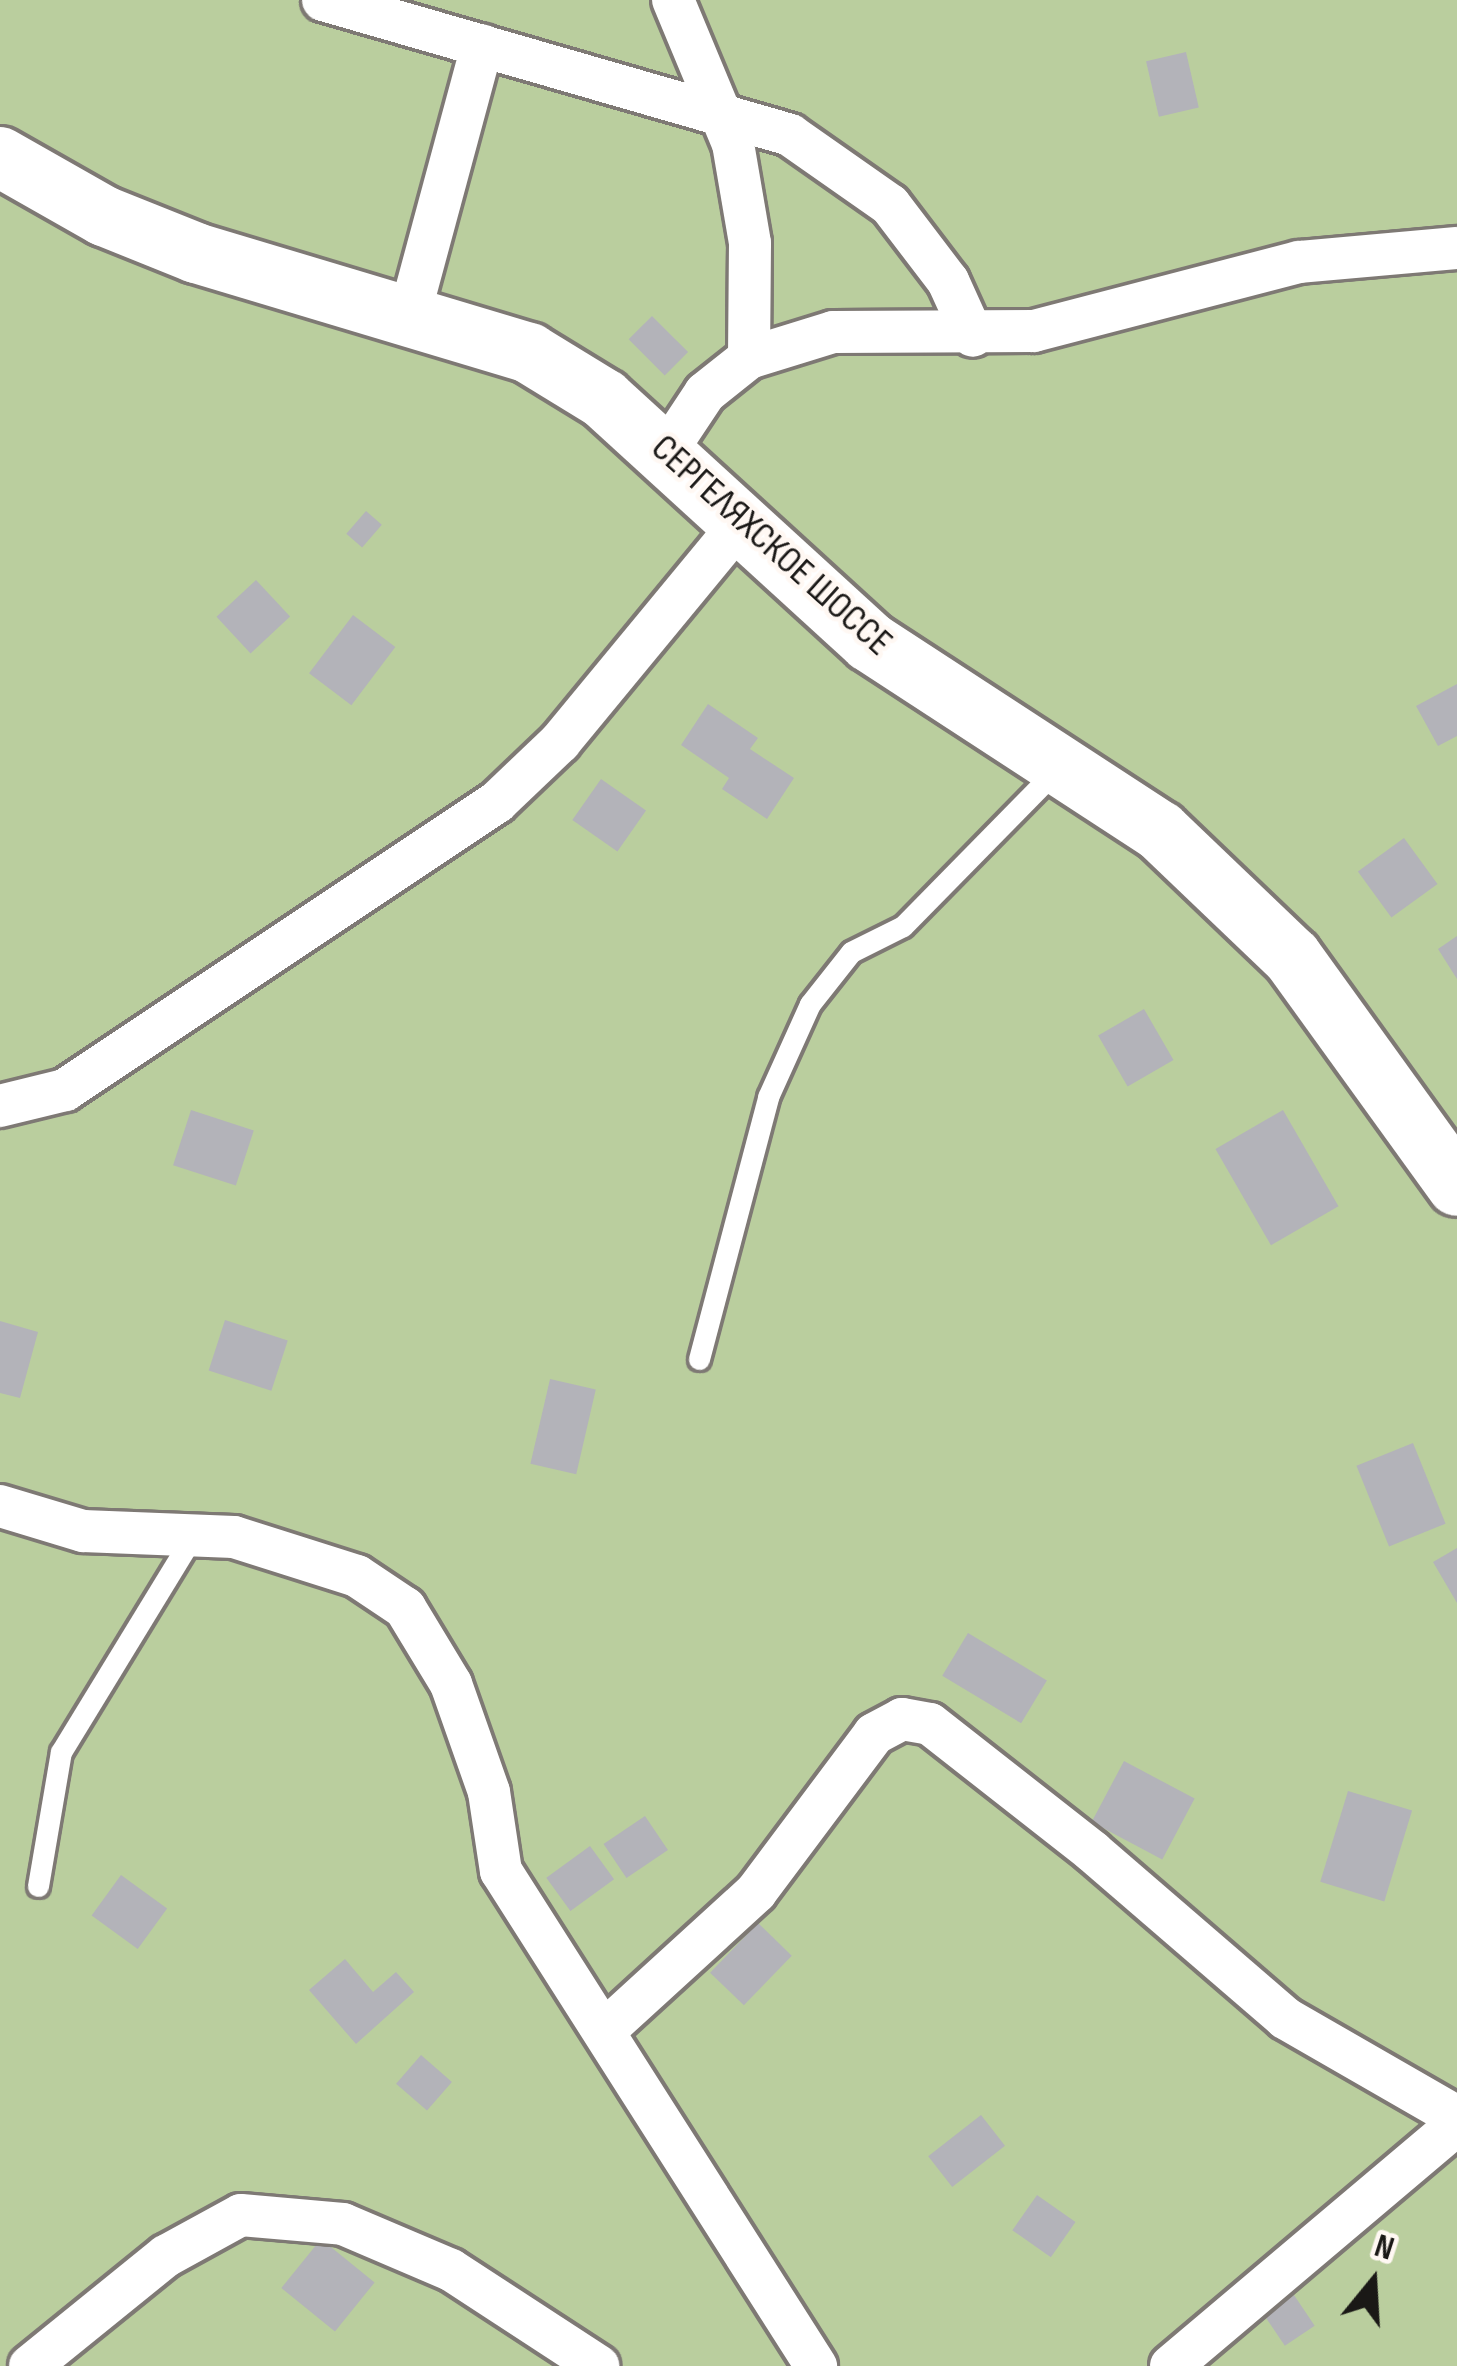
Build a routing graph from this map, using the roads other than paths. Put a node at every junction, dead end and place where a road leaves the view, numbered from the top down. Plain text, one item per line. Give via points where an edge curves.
1 (323, 0) edge
2 (674, 0) edge
3 (482, 46) junction
4 (722, 111) junction
5 (0, 158) edge
6 (1457, 248) edge
7 (410, 313) junction
8 (973, 336) junction
9 (749, 358) junction
10 (666, 452) junction
11 (737, 526) junction
12 (1060, 766) junction
13 (0, 1106) edge
14 (1457, 1186) edge
15 (699, 1359) dead end
16 (0, 1506) edge
17 (190, 1541) junction
18 (38, 1886) dead end
19 (604, 2031) junction
20 (1457, 2120) edge
21 (30, 2366) edge
22 (598, 2366) edge
23 (816, 2366) edge
24 (1171, 2366) edge

1 - 3 street
2 - 4 street
3 - 4 street
3 - 7 street
4 - 8 street via 790,135 890,206 948,281
4 - 9 street via 746,203
5 - 7 main road, СЕРГЕЛЯХСКОЕ ШОССЕ via 196,253
6 - 8 street via 1298,262 1080,322
7 - 10 main road, СЕРГЕЛЯХСКОЕ ШОССЕ via 530,353 604,398
8 - 9 street via 833,332
9 - 10 street via 705,393
10 - 11 main road, СЕРГЕЛЯХСКОЕ ШОССЕ
11 - 12 main road, СЕРГЕЛЯХСКОЕ ШОССЕ via 870,642
11 - 13 street via 560,742 496,802 65,1090
12 - 14 main road, СЕРГЕЛЯХСКОЕ ШОССЕ via 1160,831 1292,957
12 - 15 lane via 902,926 851,952 810,1004 768,1097
16 - 17 street via 83,1531
17 - 18 lane via 61,1752
17 - 19 street via 234,1537 301,1554 357,1576 405,1608 451,1684 488,1792 501,1871
19 - 20 street via 756,1892 874,1734 902,1719 930,1724 1057,1823 1285,2018
19 - 23 street
20 - 24 street
21 - 22 street via 166,2256 241,2215 343,2224 451,2270

